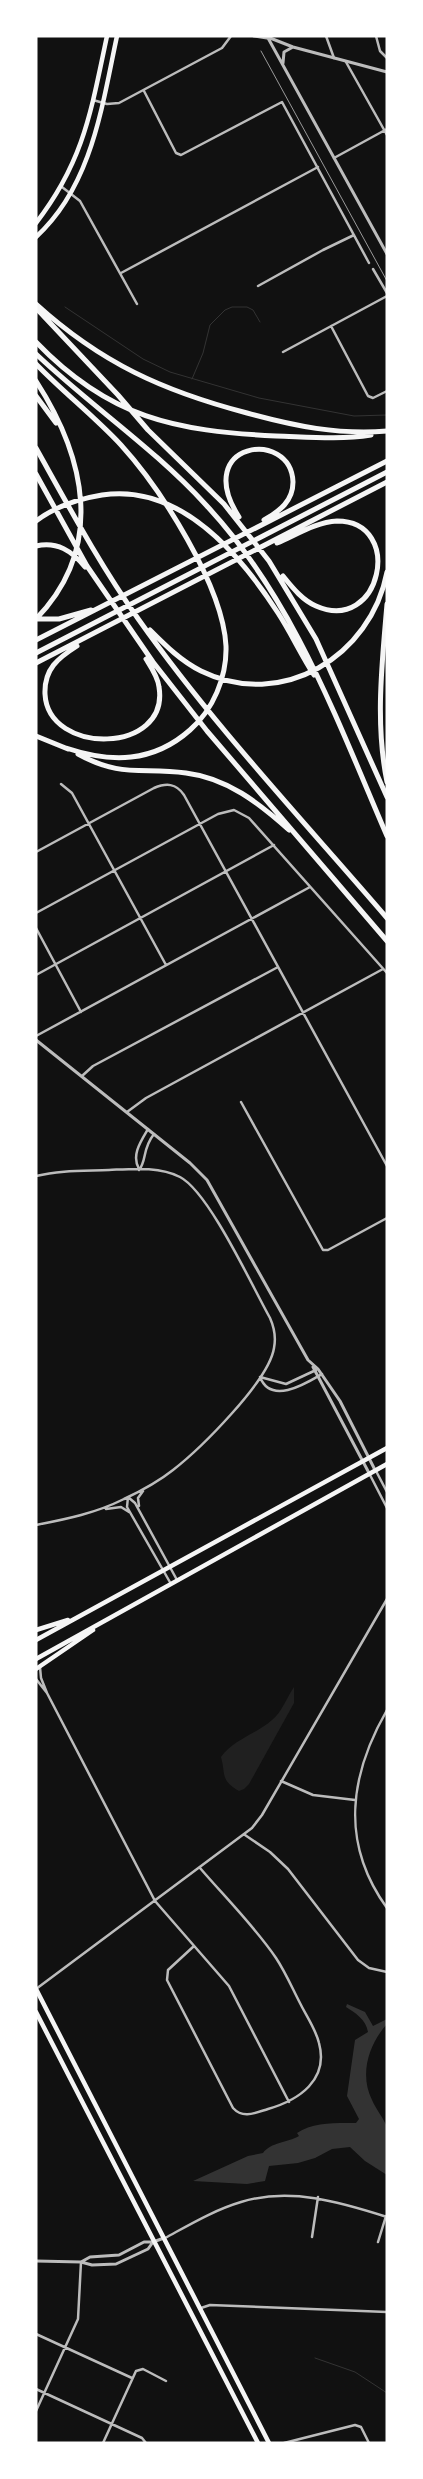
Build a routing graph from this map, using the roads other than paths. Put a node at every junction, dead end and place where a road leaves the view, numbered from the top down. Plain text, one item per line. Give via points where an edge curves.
1 (107, 36) edge
2 (117, 36) edge
3 (231, 36) edge
4 (254, 36) edge
5 (326, 36) edge
6 (376, 36) edge
7 (266, 37) edge
8 (293, 47) junction
9 (387, 58) edge
10 (335, 59) junction
11 (346, 62) junction
12 (283, 66) junction
13 (387, 72) edge
14 (144, 91) junction
15 (93, 100) junction
16 (103, 103) junction
17 (385, 130) edge
18 (387, 135) edge
19 (334, 158) junction
20 (318, 167) junction
21 (62, 187) junction
22 (70, 192) junction
23 (36, 223) edge
24 (354, 235) junction
25 (36, 237) edge
26 (387, 254) edge
27 (369, 263) dead end
28 (373, 270) dead end
29 (121, 273) junction
30 (258, 286) dead end
31 (387, 295) edge
32 (36, 304) edge
33 (137, 304) dead end
34 (36, 308) edge
35 (331, 326) junction
36 (36, 342) edge
37 (283, 352) dead end
38 (36, 354) edge
39 (36, 364) edge
40 (36, 381) edge
41 (387, 391) edge
42 (36, 396) edge
43 (387, 432) edge
44 (68, 443) junction
45 (36, 448) edge
46 (387, 461) edge
47 (387, 472) edge
48 (36, 474) edge
49 (387, 482) edge
50 (36, 522) edge
51 (261, 523) junction
52 (251, 537) junction
53 (276, 542) junction
54 (36, 546) edge
55 (269, 561) junction
56 (387, 572) edge
57 (98, 583) junction
58 (387, 604) edge
59 (96, 610) junction
60 (36, 619) edge
61 (139, 620) junction
62 (130, 630) junction
63 (93, 634) junction
64 (36, 640) edge
65 (36, 653) edge
66 (36, 663) edge
67 (324, 692) junction
68 (36, 736) edge
69 (66, 748) junction
70 (387, 782) edge
71 (61, 784) dead end
72 (387, 798) edge
73 (89, 823) junction
74 (200, 824) junction
75 (387, 836) edge
76 (274, 845) junction
77 (307, 848) junction
78 (36, 852) edge
79 (115, 871) junction
80 (226, 872) junction
81 (310, 886) junction
82 (36, 913) edge
83 (141, 918) junction
84 (252, 918) junction
85 (387, 918) edge
86 (36, 928) edge
87 (387, 941) edge
88 (56, 965) junction
89 (166, 965) junction
90 (278, 967) junction
91 (383, 969) junction
92 (387, 973) edge
93 (36, 975) edge
94 (81, 1012) junction
95 (303, 1014) junction
96 (36, 1036) edge
97 (36, 1040) edge
98 (82, 1076) junction
99 (241, 1102) dead end
100 (127, 1112) junction
101 (148, 1129) junction
102 (154, 1134) junction
103 (387, 1166) edge
104 (139, 1170) junction
105 (36, 1176) edge
106 (387, 1218) edge
107 (313, 1367) junction
108 (318, 1369) junction
109 (313, 1371) junction
110 (322, 1374) junction
111 (260, 1377) junction
112 (317, 1377) junction
113 (387, 1448) edge
114 (370, 1458) junction
115 (363, 1461) junction
116 (387, 1464) edge
117 (375, 1470) junction
118 (369, 1473) junction
119 (145, 1488) junction
120 (387, 1492) edge
121 (128, 1497) junction
122 (387, 1508) edge
123 (100, 1510) junction
124 (139, 1510) junction
125 (130, 1513) junction
126 (36, 1525) edge
127 (170, 1566) junction
128 (162, 1570) junction
129 (177, 1580) junction
130 (171, 1584) junction
131 (387, 1599) edge
132 (74, 1619) junction
133 (104, 1621) junction
134 (36, 1630) edge
135 (36, 1640) edge
136 (36, 1659) edge
137 (38, 1668) edge
138 (36, 1679) edge
139 (47, 1692) junction
140 (387, 1710) edge
141 (281, 1781) junction
142 (355, 1800) junction
143 (245, 1835) junction
144 (200, 1868) junction
145 (155, 1901) junction
146 (387, 1908) edge
147 (194, 1946) junction
148 (387, 1972) edge
149 (36, 1989) edge
150 (36, 2012) edge
151 (290, 2102) junction
152 (318, 2197) junction
153 (387, 2216) edge
154 (312, 2237) dead end
155 (165, 2238) junction
156 (153, 2242) junction
157 (378, 2242) dead end
158 (36, 2261) edge
159 (81, 2262) junction
160 (201, 2308) junction
161 (387, 2312) edge
162 (36, 2334) edge
163 (66, 2347) junction
164 (132, 2378) junction
165 (166, 2381) dead end
166 (36, 2389) edge
167 (44, 2392) junction
168 (36, 2410) edge
169 (112, 2424) junction
170 (103, 2443) edge
171 (146, 2443) edge
172 (258, 2443) edge
173 (269, 2443) edge
174 (284, 2443) edge
175 (369, 2443) edge

1 - 15 main road
2 - 16 main road
3 - 14 street via 222,48
4 - 7 street
5 - 10 street
6 - 9 street via 380,51
7 - 8 street
7 - 12 street
8 - 10 street
8 - 12 street via 283,54
10 - 11 street
11 - 13 street
11 - 17 street
12 - 19 street
14 - 16 street via 119,104
14 - 20 street via 176,152 184,155 282,102
15 - 16 street
15 - 21 main road via 80,150
16 - 22 main road via 91,147
17 - 18 street
17 - 19 street
19 - 26 street
20 - 24 street
20 - 29 street
21 - 22 street
21 - 23 main road
22 - 25 main road
22 - 29 street via 84,208
24 - 27 street
24 - 30 street
28 - 31 street
29 - 33 street
31 - 35 street
32 - 43 highway via 109,359 168,389 308,428 343,433
34 - 52 highway via 148,430 218,498
35 - 37 street
35 - 41 street via 368,396 373,398
36 - 43 highway via 56,363 114,404 177,426 221,433 308,437 355,437
38 - 67 highway via 207,505 268,583 300,638
39 - 69 highway via 122,446 153,485 185,536 207,581 223,626 226,658 221,682 206,713 191,730 163,748 134,758 102,758
40 - 44 highway
42 - 44 highway
44 - 60 highway via 81,497 78,545 60,588
45 - 61 highway via 88,541
46 - 51 highway
47 - 65 highway
48 - 57 highway
49 - 53 highway
50 - 67 highway via 67,503 119,493 156,500 184,512 234,556 266,595
51 - 52 highway via 288,501 293,480 284,460 274,452 261,449 247,451 237,457 228,467 225,479 230,503
51 - 59 highway
52 - 55 highway
53 - 55 highway via 323,524 350,523 362,529 374,544 379,565 376,580 370,592 355,605 342,609 322,608 305,599
53 - 63 highway
54 - 57 highway via 48,544 68,550
55 - 72 highway via 316,639
56 - 61 highway via 369,622 343,651 298,678 257,683 224,680 181,659
57 - 62 highway
58 - 70 highway via 380,741
59 - 60 highway via 60,619
59 - 64 highway
61 - 85 highway via 206,708
62 - 63 highway via 158,680 159,700 151,720 142,729 110,739 91,738 68,729 56,720 46,700 46,679 54,663
62 - 77 highway via 193,714
63 - 66 highway
67 - 75 highway
68 - 69 highway
69 - 77 highway via 101,766 119,770 187,773 222,783 256,802
71 - 73 street via 72,794
73 - 74 street via 167,784 178,788
73 - 78 street
73 - 79 street
74 - 76 street via 234,810 245,814
74 - 79 street
74 - 80 street
76 - 80 street
76 - 81 street
77 - 87 highway
79 - 82 street
79 - 83 street
80 - 83 street
80 - 84 street
81 - 84 street
81 - 91 street
83 - 88 street
83 - 89 street
84 - 89 street
84 - 90 street
86 - 88 street
88 - 93 street
88 - 94 street
89 - 94 street
90 - 95 street
90 - 98 street via 93,1066
91 - 92 street
91 - 95 street
94 - 96 street
95 - 100 street via 146,1098
95 - 103 street
97 - 98 street
98 - 100 street
99 - 106 street via 321,1248 328,1250
100 - 101 street
101 - 102 street
101 - 104 street via 138,1148 136,1162
102 - 104 street via 144,1149
102 - 107 street via 207,1180
104 - 105 street
104 - 111 street via 160,1171 179,1177 194,1187 204,1200 273,1326 274,1348
107 - 108 street
107 - 109 street
108 - 109 street
108 - 110 street
109 - 111 street via 286,1384
109 - 112 street
110 - 112 street
110 - 114 street
111 - 112 street via 266,1386 284,1391
111 - 119 street via 202,1445
112 - 115 street
113 - 114 main road
114 - 115 main road
114 - 117 street
115 - 118 street
115 - 127 main road
116 - 117 main road
117 - 118 main road
117 - 120 street
118 - 122 street
118 - 129 main road
119 - 121 street
119 - 124 street via 138,1498
121 - 123 street
121 - 124 street
121 - 125 street via 126,1504
123 - 125 street via 121,1507
123 - 126 street
124 - 127 street
125 - 128 street
127 - 128 main road
127 - 129 street
128 - 130 street
128 - 132 main road
129 - 130 main road
130 - 133 main road
131 - 141 street
132 - 134 main road
132 - 135 main road
133 - 136 main road
133 - 137 main road
137 - 139 street
138 - 139 street
139 - 145 street
140 - 142 street via 363,1758
141 - 142 street via 314,1795
141 - 143 street via 258,1822
142 - 146 street via 355,1827 360,1851 370,1880
143 - 144 street
143 - 148 street via 288,1869 358,1960 369,1968
144 - 145 street
144 - 151 street via 277,1958 316,2035 321,2056 318,2071 306,2091
145 - 147 street
145 - 149 street
147 - 151 street via 220,1974 237,1999
147 - 151 street via 168,1970 167,1980 233,2108 239,2114 247,2115
149 - 155 main road
150 - 156 main road
152 - 153 street
152 - 154 street
152 - 155 street via 275,2196 241,2201
153 - 157 street
155 - 156 street
155 - 160 main road
156 - 159 street via 144,2242 119,2255 90,2257
156 - 159 street via 148,2249 116,2264
156 - 172 main road
158 - 159 street
159 - 163 street via 78,2319
160 - 161 street via 210,2305
160 - 173 main road
162 - 163 street
163 - 164 street
163 - 167 street
164 - 165 street via 136,2370 142,2369
164 - 169 street
166 - 167 street
167 - 168 street
167 - 169 street
169 - 170 street
169 - 171 street
174 - 175 street via 355,2425 361,2427

